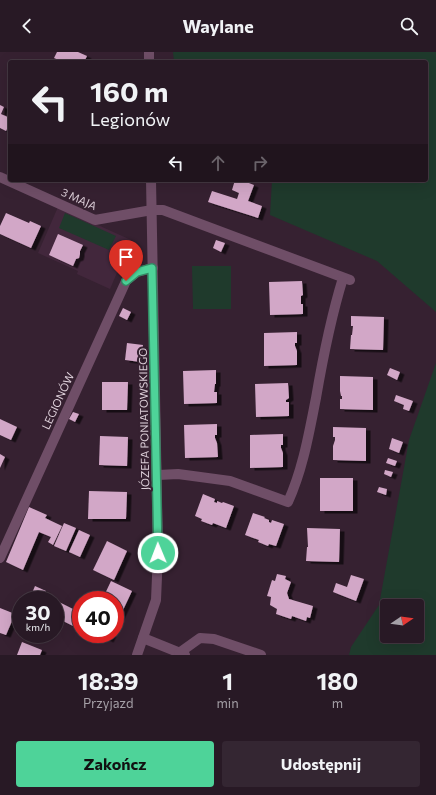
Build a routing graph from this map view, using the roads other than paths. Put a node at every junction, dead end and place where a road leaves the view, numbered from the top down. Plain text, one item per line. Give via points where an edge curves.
1 (11, 182) edge
2 (151, 182) edge
3 (152, 210) junction
4 (152, 268) junction
5 (158, 474) junction
6 (0, 558) edge
7 (143, 638) junction
8 (182, 654) edge
9 (137, 655) edge
10 (261, 655) edge

1 - 3 street, 3 MAJA via 95,220
2 - 3 street, JÓZEFA PONIATOWSKIEGO
3 - 4 street, JÓZEFA PONIATOWSKIEGO
3 - 5 street, 3 MAJA via 163,210 346,279 328,335 307,442 288,502 230,481
4 - 5 street, JÓZEFA PONIATOWSKIEGO
4 - 6 street, LEGIONÓW via 137,272 126,281
5 - 7 street, JÓZEFA PONIATOWSKIEGO via 156,600
7 - 8 street
7 - 9 street, JÓZEFA PONIATOWSKIEGO
8 - 10 street via 200,638 214,639

